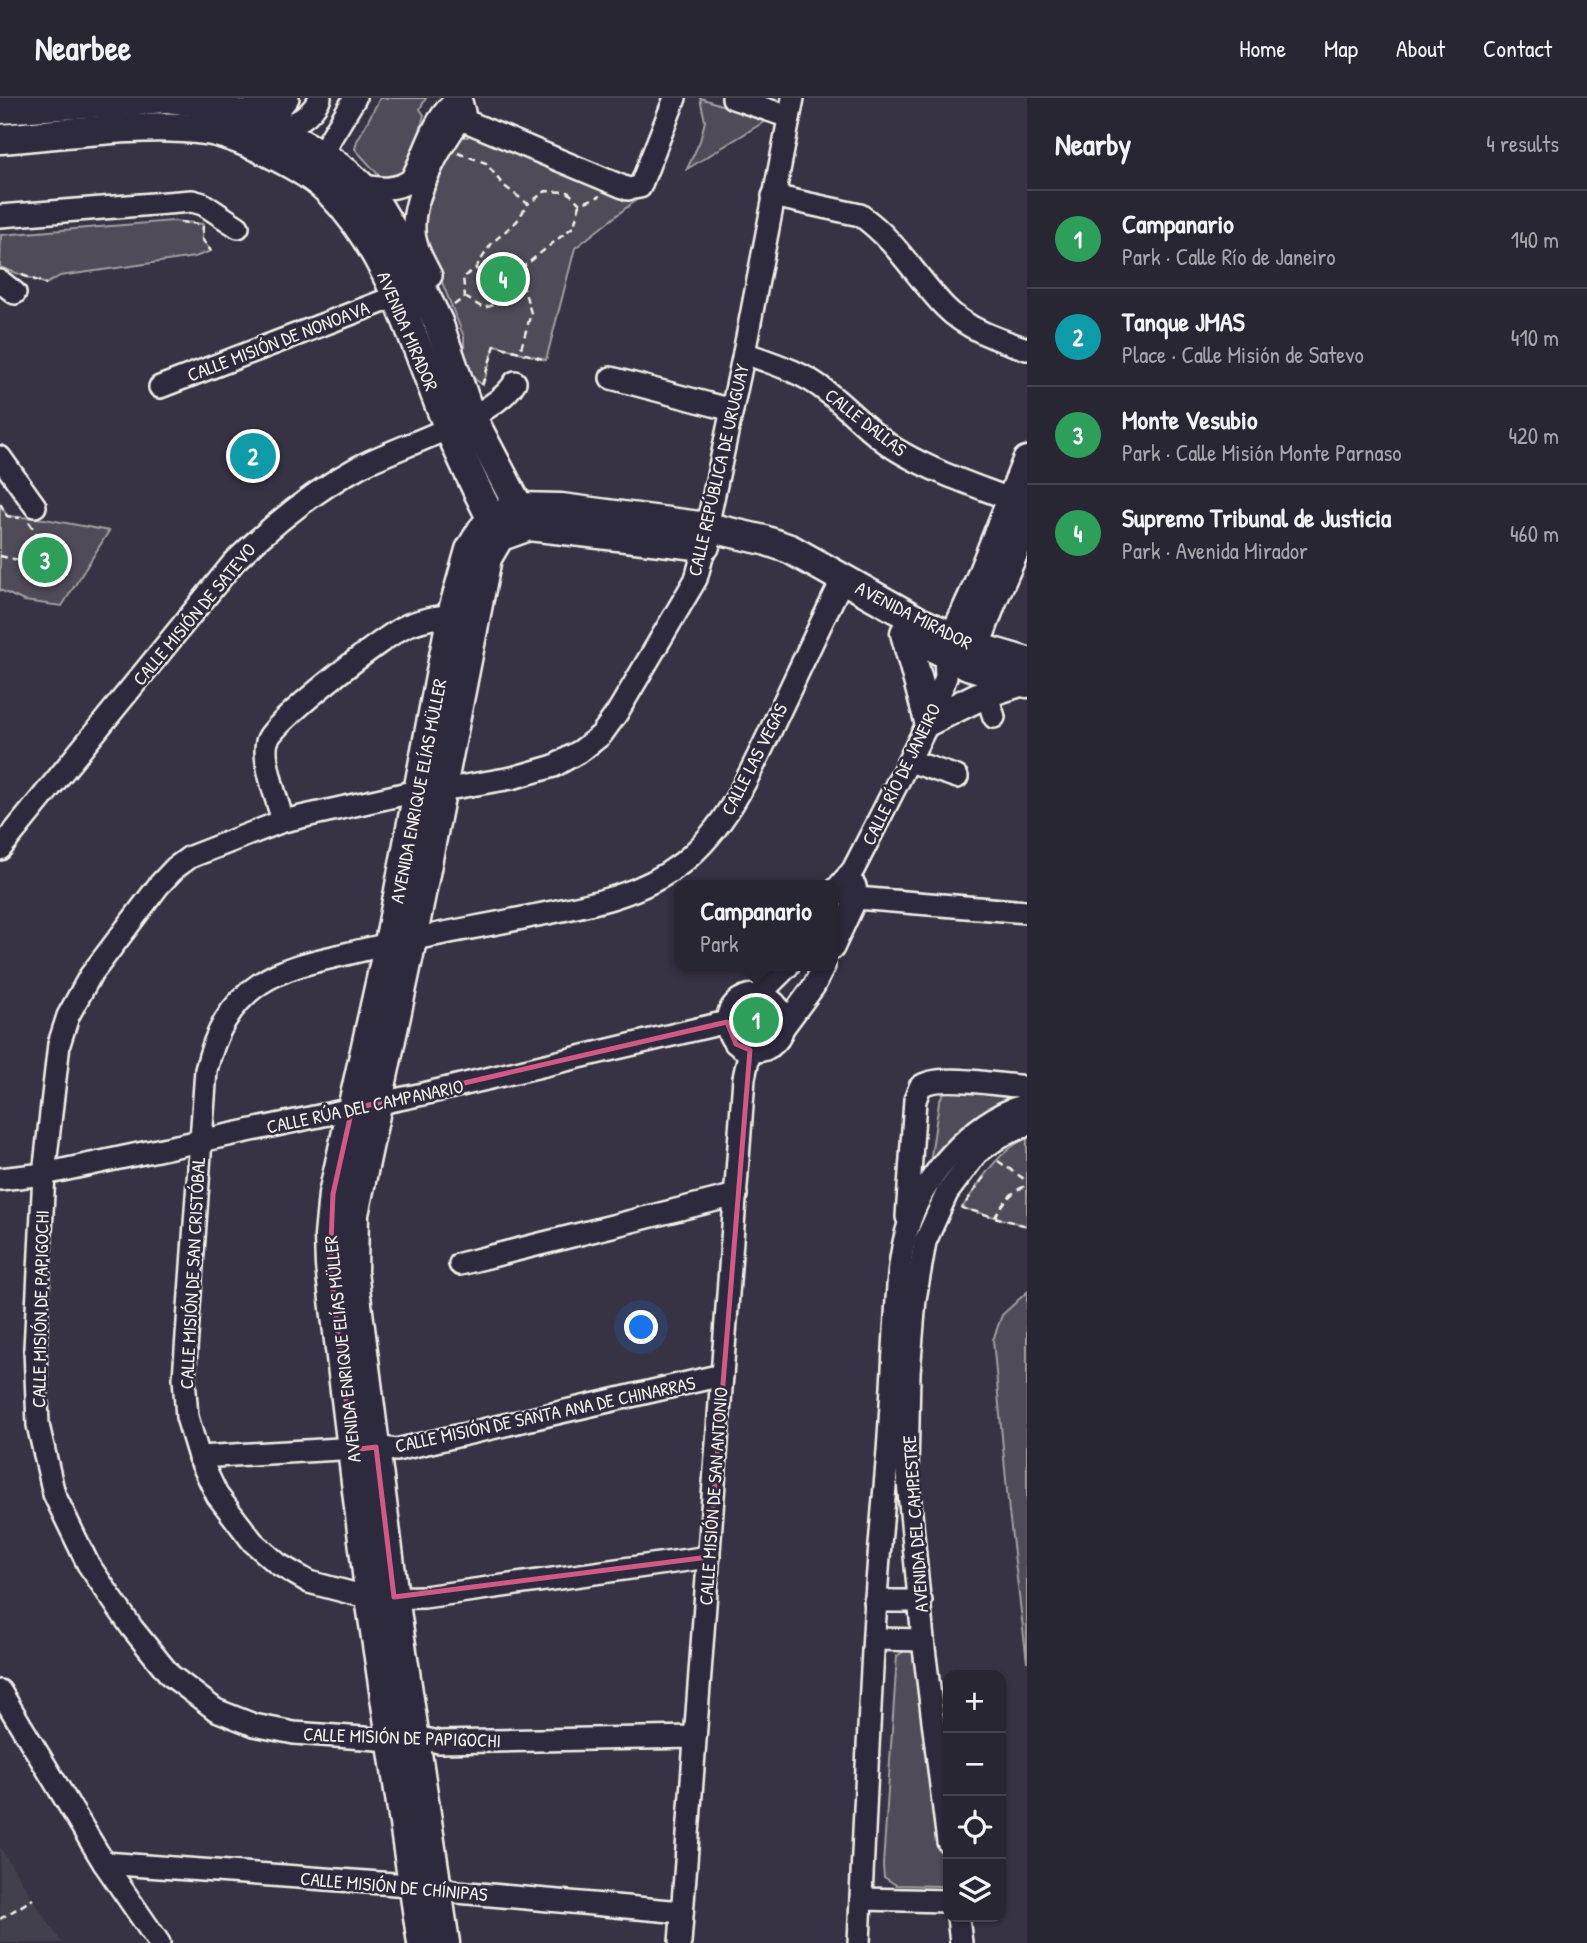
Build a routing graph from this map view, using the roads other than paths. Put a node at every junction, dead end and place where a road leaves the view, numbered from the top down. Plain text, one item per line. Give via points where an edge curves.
1 (167, 98) edge
2 (255, 98) edge
3 (288, 98) edge
4 (320, 98) edge
5 (355, 98) edge
6 (675, 98) edge
7 (733, 98) edge
8 (789, 104) edge
9 (5, 105) edge
10 (277, 130) junction
11 (451, 130) junction
12 (0, 139) edge
13 (321, 154) junction
14 (360, 185) junction
15 (773, 196) junction
16 (0, 216) edge
17 (237, 227) dead end
18 (397, 296) junction
19 (444, 313) junction
20 (1027, 349) edge
21 (744, 354) junction
22 (611, 378) dead end
23 (515, 382) dead end
24 (160, 387) dead end
25 (732, 410) junction
26 (460, 422) junction
27 (0, 457) edge
28 (1027, 461) edge
29 (1022, 509) edge
30 (31, 513) road end
31 (523, 516) junction
32 (496, 528) junction
33 (706, 537) junction
34 (839, 586) junction
35 (983, 596) junction
36 (463, 616) junction
37 (912, 628) junction
38 (958, 656) junction
39 (1025, 672) edge
40 (929, 721) junction
41 (910, 761) junction
42 (957, 777) dead end
43 (430, 791) junction
44 (283, 821) junction
45 (4, 835) edge
46 (853, 870) junction
47 (838, 887) edge
48 (838, 893) edge
49 (856, 898) junction
50 (1027, 912) edge
51 (838, 937) edge
52 (401, 942) junction
53 (784, 971) edge
54 (818, 971) edge
55 (819, 971) edge
56 (764, 997) junction
57 (727, 1022) junction
58 (783, 1028) junction
59 (750, 1051) junction
60 (1027, 1090) edge
61 (1027, 1105) edge
62 (365, 1106) junction
63 (1027, 1125) edge
64 (200, 1141) junction
65 (44, 1174) junction
66 (0, 1179) edge
67 (736, 1195) junction
68 (906, 1233) junction
69 (460, 1264) dead end
70 (910, 1266) junction
71 (722, 1375) junction
72 (364, 1448) junction
73 (199, 1457) junction
74 (709, 1557) junction
75 (382, 1597) junction
76 (876, 1601) junction
77 (921, 1601) junction
78 (875, 1639) junction
79 (923, 1640) junction
80 (0, 1691) edge
81 (695, 1737) junction
82 (403, 1739) junction
83 (943, 1802) edge
84 (104, 1863) junction
85 (425, 1887) junction
86 (861, 1899) junction
87 (943, 1901) edge
88 (682, 1912) junction
89 (959, 1922) edge
90 (159, 1943) edge
91 (422, 1943) edge
92 (444, 1943) edge
93 (680, 1943) edge
94 (859, 1943) edge
95 (961, 1943) edge

1 - 9 main road, AVENIDA MIRADOR
1 - 10 main road, AVENIDA MIRADOR via 213,104
2 - 3 street via 280,108
4 - 10 street via 303,120
5 - 13 street
6 - 11 street via 640,187 635,189
7 - 8 street
8 - 15 street, CALLE REPÚBLICA DE URUGUAY
10 - 13 main road, AVENIDA MIRADOR
11 - 14 street via 403,186 379,190
11 - 19 street via 419,199 414,222 416,243
12 - 18 main road, AVENIDA MIRADOR via 174,128 210,131 257,146 291,163 327,190 358,226
13 - 14 main road, AVENIDA MIRADOR
14 - 19 main road, AVENIDA MIRADOR
15 - 20 street via 860,215 891,242 946,309 971,327
15 - 21 street, CALLE REPÚBLICA DE URUGUAY
16 - 17 street via 192,201
18 - 24 street, CALLE MISIÓN DE NONOAVA
18 - 26 main road, AVENIDA MIRADOR
19 - 26 main road, AVENIDA MIRADOR
21 - 25 street, CALLE REPÚBLICA DE URUGUAY
21 - 29 street, CALLE DALLAS via 796,373 827,391 901,453
22 - 25 street
23 - 26 street, CALLE MISIÓN DE SATEVO via 496,403
25 - 33 street, CALLE REPÚBLICA DE URUGUAY
26 - 31 main road, AVENIDA MIRADOR
26 - 32 main road, AVENIDA MIRADOR
26 - 45 street, CALLE MISIÓN DE SATEVO via 359,467 292,509 259,538
27 - 30 street
28 - 29 main road, CALLE RÍO DE JANEIRO
29 - 35 main road, CALLE RÍO DE JANEIRO
31 - 32 main road
31 - 33 main road, AVENIDA MIRADOR via 561,508
32 - 36 main road, AVENIDA ENRIQUE ELÍAS MÜLLER via 482,530 470,550
33 - 34 main road, AVENIDA MIRADOR via 764,540 790,549
33 - 43 street, CALLE REPÚBLICA DE URUGUAY via 696,579 601,735 554,766
34 - 37 main road, AVENIDA MIRADOR
34 - 52 street, CALLE LAS VEGAS via 727,815 681,863 649,884 609,901
35 - 37 main road
35 - 38 main road, CALLE RÍO DE JANEIRO
35 - 39 main road via 999,634
36 - 43 main road, AVENIDA ENRIQUE ELÍAS MÜLLER
36 - 44 street via 406,626 374,646 274,729 265,752
37 - 38 main road, AVENIDA MIRADOR
37 - 40 main road
38 - 39 main road, AVENIDA MIRADOR
38 - 40 street, CALLE RÍO DE JANEIRO
39 - 40 main road via 990,705
40 - 41 street, CALLE RÍO DE JANEIRO
41 - 42 street
41 - 46 street, CALLE RÍO DE JANEIRO
43 - 44 street, CALLE MISIÓN DE PAPIGOCHI
43 - 52 main road, AVENIDA ENRIQUE ELÍAS MÜLLER
44 - 65 street, CALLE MISIÓN DE PAPIGOCHI via 209,848 175,868 89,976 59,1044
46 - 47 street, CALLE RÍO DE JANEIRO
46 - 49 street
48 - 49 street
49 - 50 street
49 - 51 street
52 - 62 main road, AVENIDA ENRIQUE ELÍAS MÜLLER
52 - 64 street, CALLE MISIÓN DE SAN CRISTÓBAL via 291,968 261,983 240,1001 213,1042
53 - 56 street
54 - 56 street via 784,994
55 - 58 street
56 - 57 street via 741,999
56 - 58 street via 780,1010
57 - 59 street via 736,1044
57 - 62 street, CALLE RÚA DEL CAMPANARIO
58 - 59 street via 767,1048
59 - 67 street, CALLE MISIÓN DE SAN ANTONIO
60 - 68 street, AVENIDA DEL CAMPESTRE via 946,1081 920,1087 915,1100
61 - 68 street, AVENIDA DEL CAMPESTRE via 992,1120 944,1162 915,1208
62 - 64 street, CALLE RÚA DEL CAMPANARIO
62 - 72 main road, AVENIDA ENRIQUE ELÍAS MÜLLER via 352,1240
63 - 70 street, AVENIDA DEL CAMPESTRE via 1001,1136 962,1171
64 - 65 street, CALLE RÚA DEL CAMPANARIO
64 - 73 street, CALLE MISIÓN DE SAN CRISTÓBAL via 184,1378 187,1417
65 - 66 street, CALLE RÚA DEL CAMPANARIO
65 - 82 street, CALLE MISIÓN DE PAPIGOCHI via 36,1349 38,1425 54,1494 88,1564 170,1675 216,1710 254,1725 295,1733
67 - 69 street
67 - 71 street, CALLE MISIÓN DE SAN ANTONIO
68 - 70 street, AVENIDA DEL CAMPESTRE
70 - 76 street, AVENIDA DEL CAMPESTRE
70 - 77 street, AVENIDA DEL CAMPESTRE via 915,1299 907,1471
71 - 72 street, CALLE MISIÓN DE SANTA ANA DE CHINARRAS via 396,1450
71 - 74 street, CALLE MISIÓN DE SAN ANTONIO
72 - 73 street, CALLE MISIÓN DE SANTA ANA DE CHINARRAS
72 - 75 main road, AVENIDA ENRIQUE ELÍAS MÜLLER
73 - 75 street, CALLE MISIÓN DE SAN CRISTÓBAL via 217,1495 253,1542 278,1564 309,1583
74 - 75 street, CALLE MISIÓN DE SAN CRISTÓBAL via 424,1597
74 - 81 street, CALLE MISIÓN DE SAN ANTONIO
75 - 82 main road, AVENIDA ENRIQUE ELÍAS MÜLLER
76 - 77 street
76 - 78 street, AVENIDA DEL CAMPESTRE
77 - 79 street, AVENIDA DEL CAMPESTRE
78 - 79 street
78 - 86 street, AVENIDA DEL CAMPESTRE
79 - 83 street, AVENIDA DEL CAMPESTRE
80 - 84 street
81 - 82 street, CALLE MISIÓN DE PAPIGOCHI
81 - 88 street, CALLE MISIÓN DE SAN ANTONIO
82 - 85 main road, AVENIDA ENRIQUE ELÍAS MÜLLER
84 - 85 street, CALLE MISIÓN DE CHÍNIPAS
84 - 90 street
85 - 88 street, CALLE MISIÓN DE CHÍNIPAS
85 - 91 main road, AVENIDA ENRIQUE ELÍAS MÜLLER
85 - 92 main road, AVENIDA ENRIQUE ELÍAS MÜLLER
86 - 87 street
86 - 94 street, AVENIDA DEL CAMPESTRE
88 - 93 street, CALLE MISIÓN DE SAN ANTONIO
89 - 95 street

